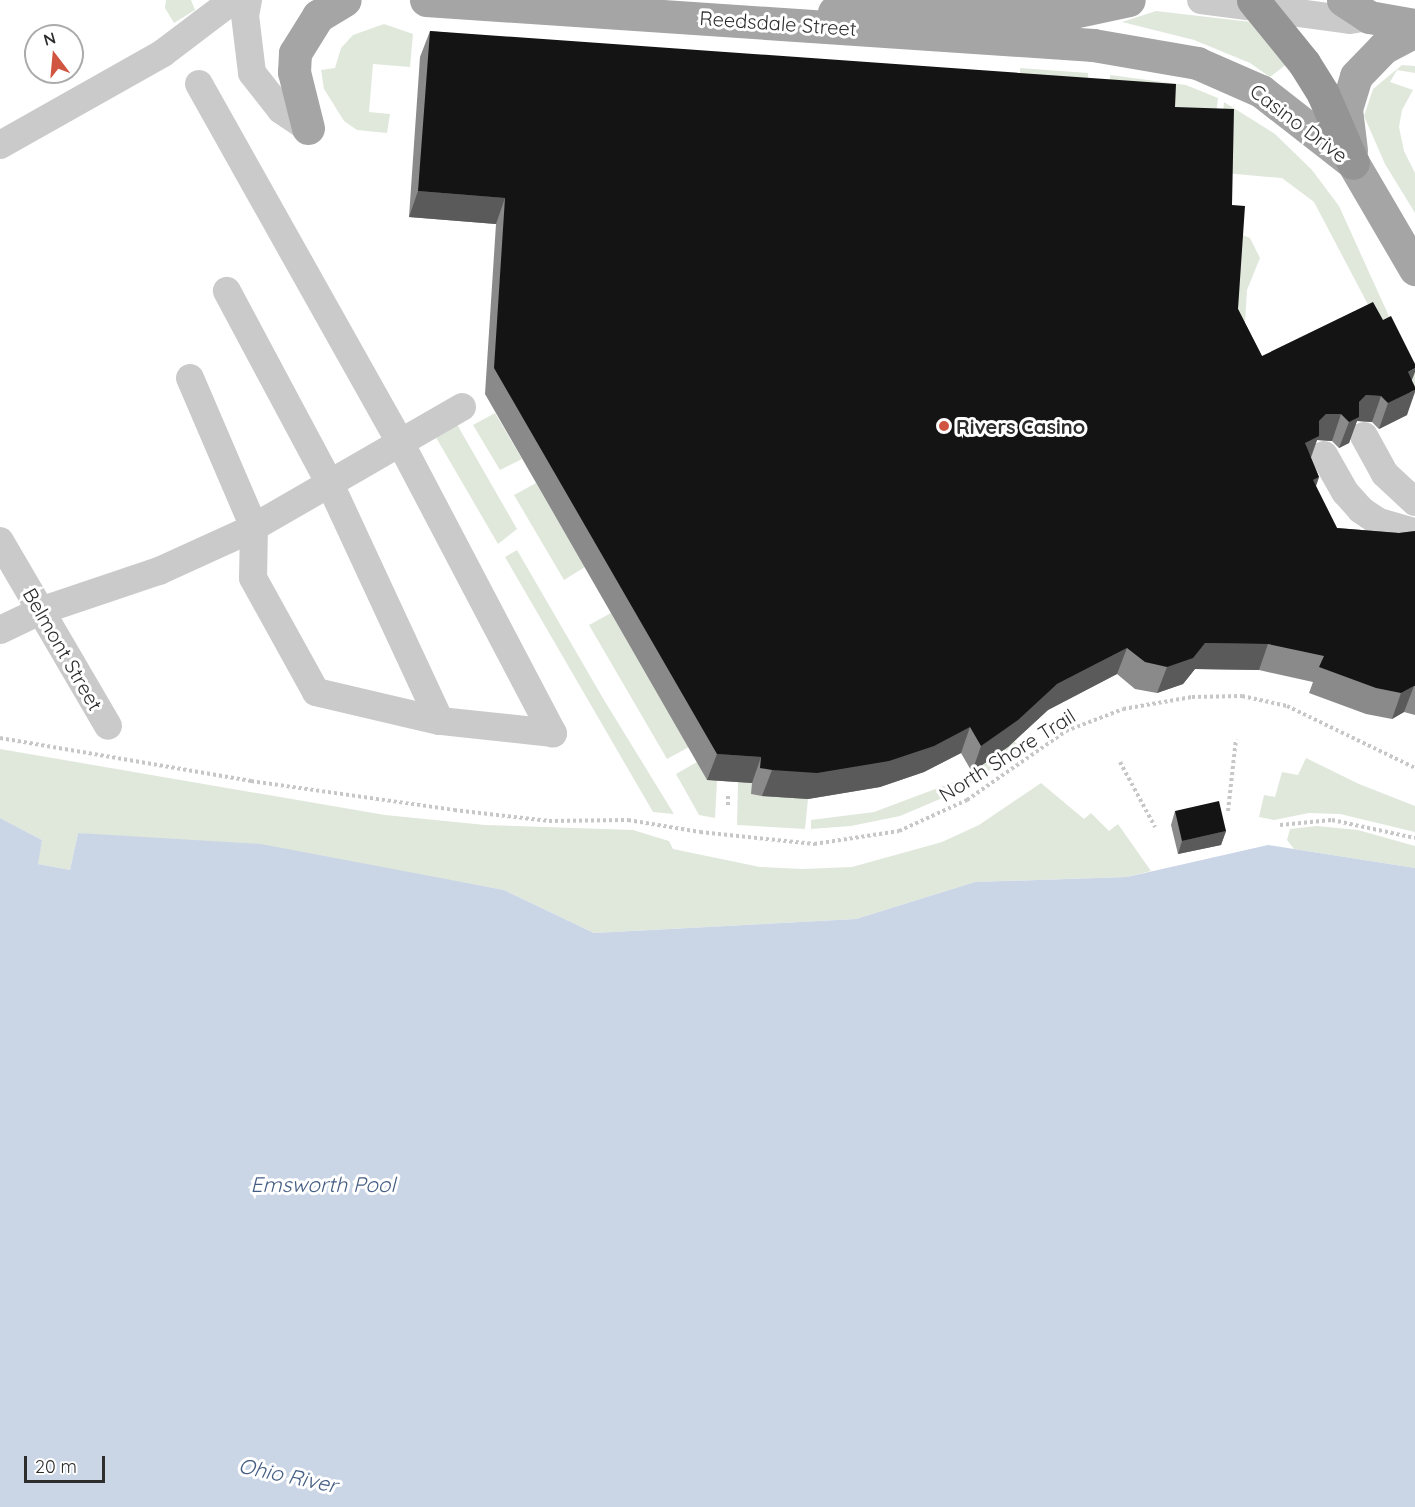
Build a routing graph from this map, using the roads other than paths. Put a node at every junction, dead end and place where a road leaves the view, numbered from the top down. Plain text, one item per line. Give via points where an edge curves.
1 (232, 0) edge
2 (248, 0) edge
3 (345, 0) edge
4 (426, 0) edge
5 (1129, 0) edge
6 (1201, 0) edge
7 (1258, 5) edge
8 (1356, 9) edge
9 (752, 21) junction
10 (1415, 25) edge
11 (1415, 31) edge
12 (1093, 45) joint
13 (199, 84) dead end
14 (308, 128) joint
15 (0, 145) edge
16 (1353, 163) junction
17 (1415, 269) edge
18 (227, 291) dead end
19 (190, 378) dead end
20 (462, 407) dead end
21 (1364, 436) dead end
22 (401, 444) junction
23 (1324, 455) dead end
24 (330, 484) junction
25 (1415, 502) edge
26 (254, 527) junction
27 (1415, 532) edge
28 (0, 541) edge
29 (40, 611) junction
30 (0, 630) edge
31 (440, 721) junction
32 (108, 726) dead end

1 - 15 street via 164,53
2 - 14 street via 245,15 252,73 281,110
3 - 14 main road via 318,16 295,53 294,72
4 - 9 main road, Reedsdale Street
5 - 9 main road via 1068,13 905,4
6 - 7 street
7 - 8 street via 1350,20
7 - 16 highway via 1323,94
8 - 10 main road
9 - 12 main road, Reedsdale Street
11 - 16 main road via 1383,48 1356,76 1346,109
12 - 16 main road, Casino Drive via 1197,63 1237,79 1261,91
13 - 22 street
16 - 17 main road, Casino Drive
18 - 24 street
19 - 26 street
20 - 22 street
21 - 25 street via 1385,474
22 - 24 street
22 - 31 street via 553,733
23 - 27 street via 1344,492 1361,510 1379,522
24 - 26 street
24 - 31 street
26 - 29 street via 159,572
26 - 31 street via 253,578 316,692
28 - 29 street, Belmont Street
29 - 30 street
29 - 32 street, Belmont Street

